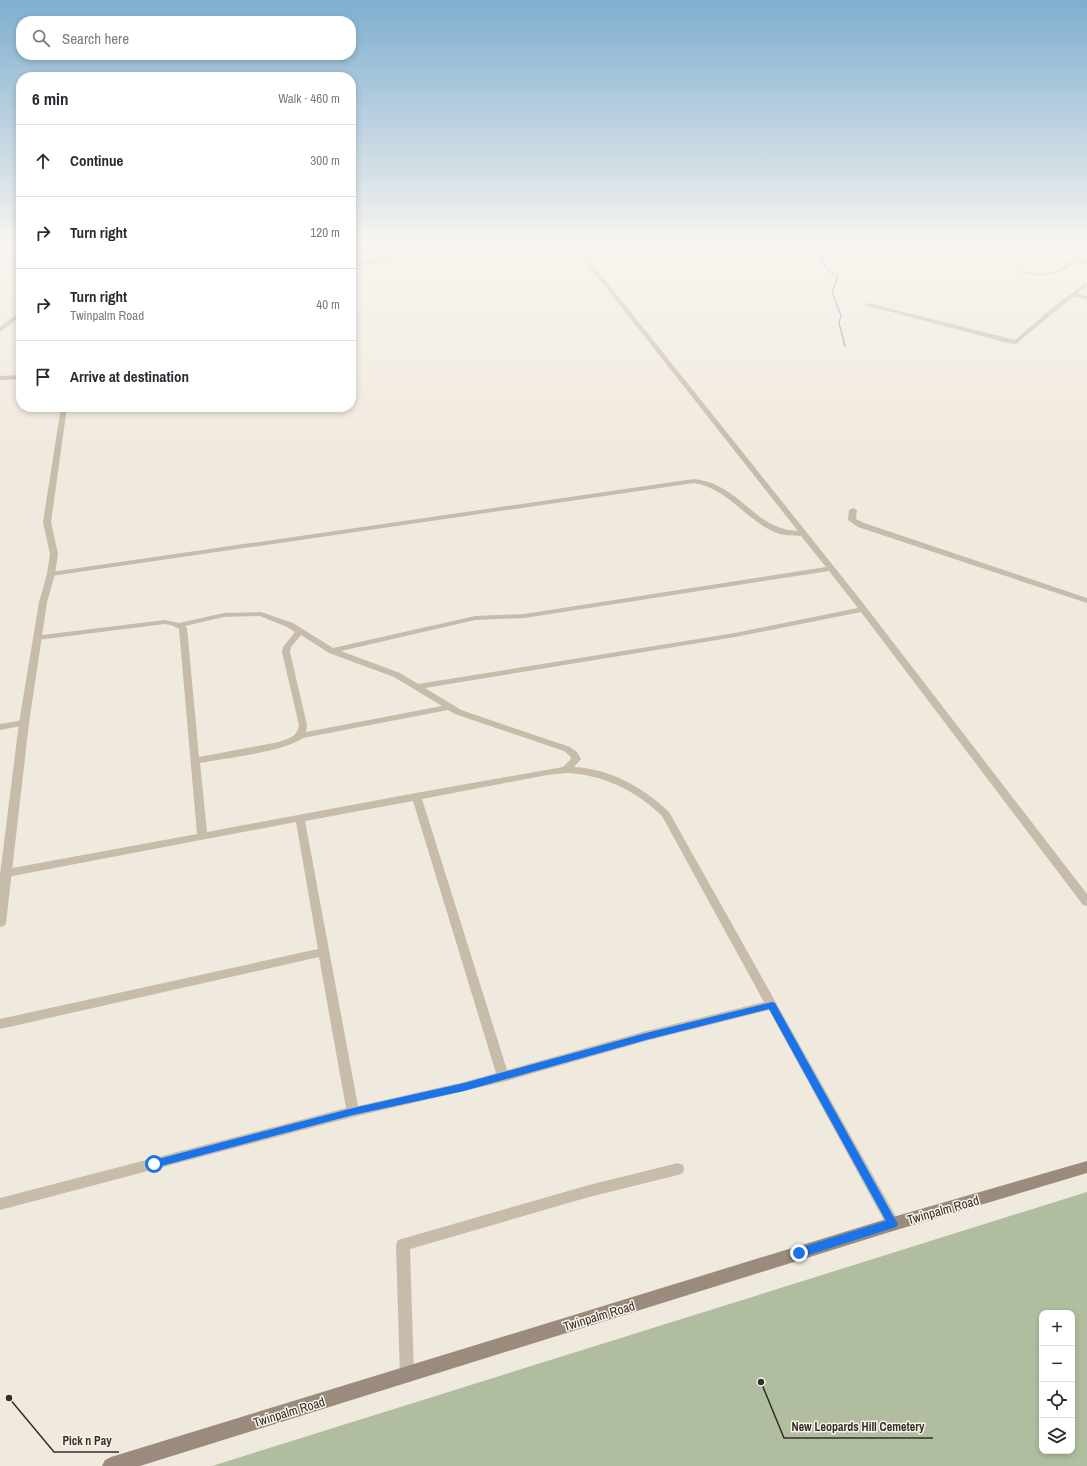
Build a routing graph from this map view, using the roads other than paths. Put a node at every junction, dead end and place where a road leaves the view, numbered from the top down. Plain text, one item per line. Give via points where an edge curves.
1 (629, 314) edge
2 (904, 314) edge
3 (1048, 314) edge
4 (16, 317) edge
5 (0, 330) edge
6 (16, 377) edge
7 (0, 378) edge
8 (63, 412) edge
9 (852, 510) dead end
10 (804, 534) junction
11 (831, 568) junction
12 (51, 574) junction
13 (1087, 601) edge
14 (863, 609) junction
15 (179, 625) junction
16 (300, 631) junction
17 (37, 638) junction
18 (332, 651) junction
19 (417, 687) junction
20 (449, 707) junction
21 (24, 722) junction
22 (0, 727) edge
23 (300, 736) junction
24 (195, 761) junction
25 (566, 770) junction
26 (416, 796) junction
27 (300, 819) junction
28 (202, 836) junction
29 (4, 862) edge
30 (7, 873) junction
31 (1087, 902) edge
32 (0, 924) edge
33 (324, 952) junction
34 (772, 1005) junction
35 (0, 1024) edge
36 (503, 1077) junction
37 (353, 1112) junction
38 (1087, 1167) edge
39 (678, 1169) dead end
40 (0, 1204) edge
41 (893, 1224) junction
42 (407, 1376) junction
43 (111, 1466) edge

1 - 10 street
2 - 3 street via 1016,342
4 - 5 street
6 - 7 street
8 - 12 street via 47,522 54,554
9 - 13 street via 852,520 861,525
10 - 11 street
10 - 12 street via 789,534 773,529 708,483 694,481
11 - 14 street
11 - 18 street via 545,614 475,618
12 - 17 street
14 - 19 street via 735,635
14 - 31 street
15 - 16 street via 224,615 261,614
15 - 17 street via 165,622
15 - 24 street via 184,632
16 - 18 street
16 - 23 street via 286,652 303,725
17 - 21 street
18 - 19 street via 388,671
19 - 20 street
20 - 23 street
20 - 25 street via 481,721 567,749 576,759
21 - 22 street
21 - 29 street
23 - 24 street via 285,743
24 - 28 street
25 - 26 street
25 - 34 street via 582,771 611,779 650,799 666,814
26 - 27 street
26 - 36 street
27 - 28 street
27 - 33 street
28 - 30 street
29 - 30 street
30 - 32 street
33 - 35 street
33 - 37 street
34 - 36 street via 646,1036
34 - 41 street
36 - 37 street
37 - 40 street
38 - 41 main road, Twinpalm Road
39 - 42 street via 589,1191 402,1245
41 - 42 main road, Twinpalm Road
42 - 43 main road, Twinpalm Road

